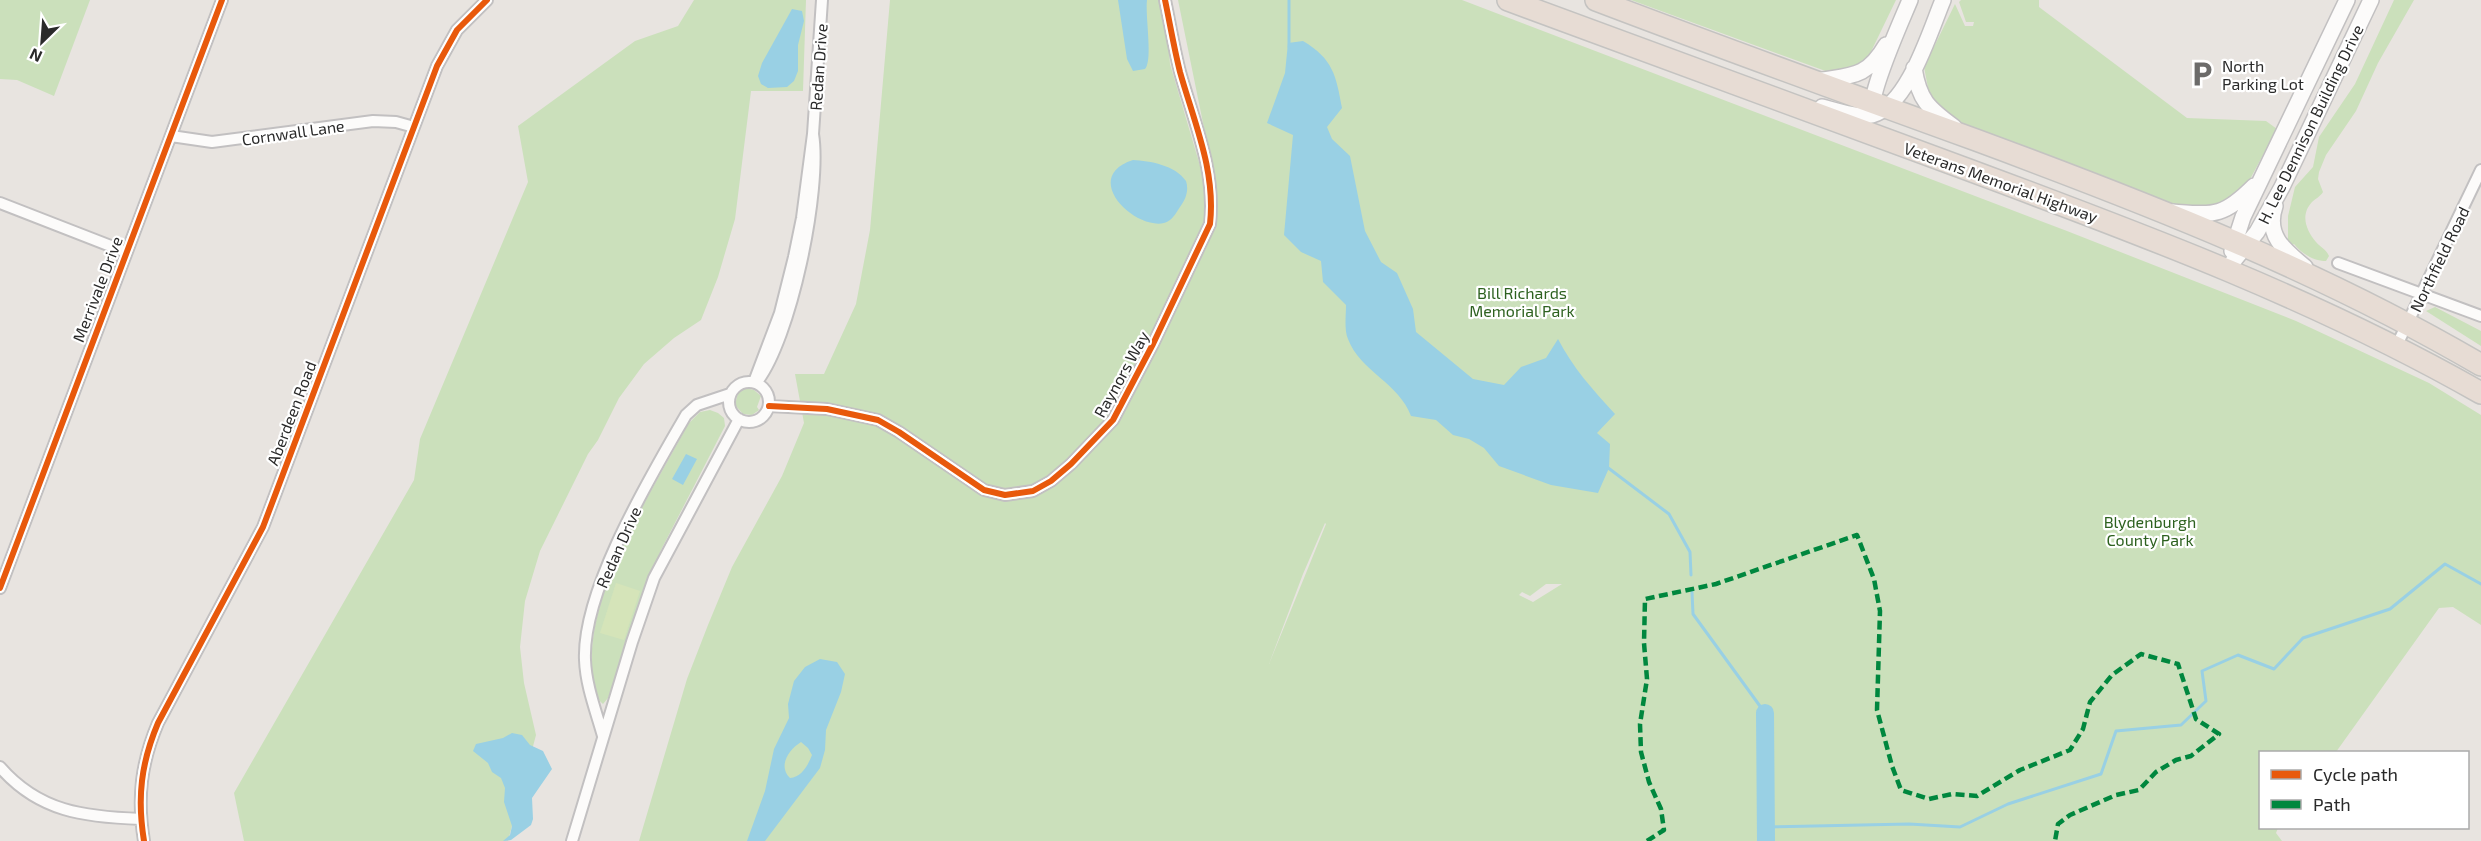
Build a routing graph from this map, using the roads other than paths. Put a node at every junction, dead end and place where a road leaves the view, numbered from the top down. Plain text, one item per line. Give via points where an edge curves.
1 (222, 0) edge
2 (487, 0) edge
3 (822, 0) edge
4 (1165, 0) edge
5 (1508, 0) edge
6 (1596, 0) edge
7 (1911, 0) edge
8 (1943, 0) edge
9 (2347, 0) edge
10 (2371, 0) edge
11 (1903, 17) junction
12 (1914, 68) junction
13 (1816, 81) junction
14 (1769, 96) junction
15 (1877, 108) junction
16 (414, 126) junction
17 (171, 136) junction
18 (1968, 137) junction
19 (1883, 138) junction
20 (2481, 170) edge
21 (2262, 178) junction
22 (2282, 188) junction
23 (0, 203) edge
24 (2165, 211) junction
25 (2241, 243) junction
26 (126, 252) junction
27 (2338, 263) dead end
28 (2227, 269) junction
29 (2321, 280) junction
30 (2422, 294) junction
31 (2481, 316) edge
32 (2407, 324) junction
33 (2396, 347) junction
34 (2481, 365) edge
35 (755, 382) junction
36 (2481, 393) edge
37 (730, 394) junction
38 (769, 406) junction
39 (739, 419) junction
40 (0, 588) edge
41 (603, 736) junction
42 (0, 767) edge
43 (141, 819) junction
44 (144, 841) edge
45 (572, 841) edge

1 - 17 street, Merrivale Drive
2 - 16 street, Aberdeen Road via 457,30 437,66
3 - 35 street, Redan Drive via 814,167 805,219 771,359
4 - 38 street, Raynors Way via 1210,180 1210,224 1130,390 1101,435 1043,487 1024,494 999,495 976,486 878,420 827,410
5 - 14 highway, Veterans Memorial Highway
6 - 13 highway, Veterans Memorial Highway
7 - 11 street
8 - 12 street
9 - 21 street, H. Lee Dennison Building Drive
10 - 22 street, H. Lee Dennison Building Drive
11 - 13 street via 1866,71 1853,77
11 - 15 street
12 - 15 street via 1905,86
12 - 18 street via 1918,90 1927,106
13 - 15 highway, Veterans Memorial Highway
14 - 15 street via 1855,114
14 - 19 highway, Veterans Memorial Highway
15 - 18 highway, Veterans Memorial Highway
15 - 19 street via 1875,125
16 - 17 street, Cornwall Lane via 373,121 212,142
16 - 43 street, Aberdeen Road via 262,527 147,748
17 - 26 street, Merrivale Drive
18 - 24 highway, Veterans Memorial Highway
19 - 28 highway, Veterans Memorial Highway
20 - 30 street, Northfield Road
21 - 24 street via 2223,211
21 - 25 street, H. Lee Dennison Building Drive
22 - 25 street, H. Lee Dennison Building Drive via 2257,232
22 - 29 street via 2272,214 2274,234 2282,248
23 - 26 street
24 - 25 highway, Veterans Memorial Highway
25 - 28 street, H. Lee Dennison Building Drive
25 - 29 highway, Veterans Memorial Highway
26 - 40 street, Merrivale Drive
27 - 30 street
28 - 33 highway, Veterans Memorial Highway
29 - 32 highway, Veterans Memorial Highway
30 - 31 street
30 - 32 street, Northfield Road
32 - 33 street, Northfield Road
32 - 34 highway, Veterans Memorial Highway
33 - 36 highway, Veterans Memorial Highway
35 - 37 street, Redan Drive via 737,385
35 - 38 street via 768,394
37 - 39 street via 731,411
37 - 41 street, Redan Drive via 697,405 686,415 629,519 600,586 588,625 585,658
38 - 39 street via 757,420
39 - 41 street via 654,578
41 - 45 street
42 - 43 street via 19,786 51,805 95,817
43 - 44 street, Aberdeen Road

